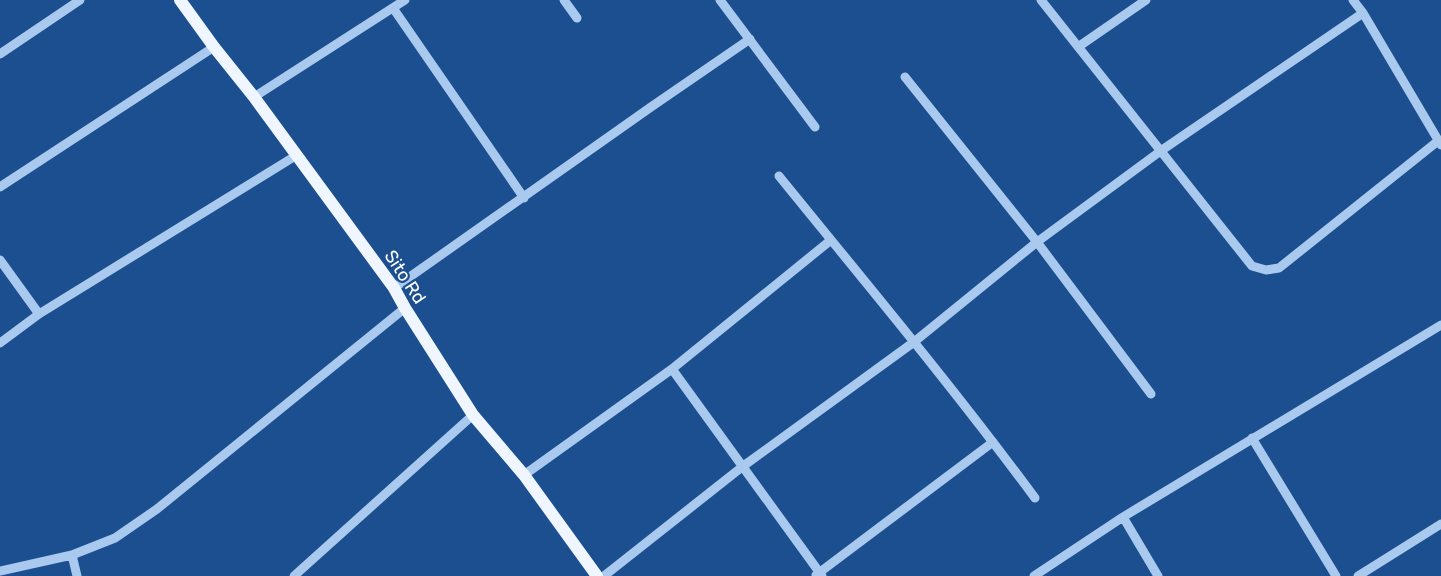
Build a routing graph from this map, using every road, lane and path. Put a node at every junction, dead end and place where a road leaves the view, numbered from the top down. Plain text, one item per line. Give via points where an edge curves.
1 (80, 0) edge
2 (180, 0) edge
3 (405, 0) edge
4 (564, 0) edge
5 (720, 0) edge
6 (1041, 0) edge
7 (1146, 0) edge
8 (1353, 0) edge
9 (393, 8) junction
10 (1363, 13) junction
11 (577, 18) dead end
12 (750, 39) junction
13 (214, 47) junction
14 (1078, 47) junction
15 (0, 54) edge
16 (905, 78) dead end
17 (254, 97) junction
18 (815, 126) dead end
19 (1439, 143) edge
20 (1162, 150) junction
21 (297, 155) junction
22 (779, 176) dead end
23 (0, 187) edge
24 (524, 198) junction
25 (831, 240) junction
26 (1037, 242) junction
27 (0, 260) edge
28 (394, 288) junction
29 (405, 308) junction
30 (39, 314) junction
31 (1441, 324) edge
32 (914, 342) junction
33 (0, 344) edge
34 (672, 369) junction
35 (1151, 394) dead end
36 (472, 415) junction
37 (1252, 438) junction
38 (994, 442) junction
39 (742, 467) junction
40 (524, 475) junction
41 (1035, 498) dead end
42 (1123, 517) junction
43 (1441, 524) edge
44 (72, 555) junction
45 (0, 571) edge
46 (819, 575) edge
47 (78, 576) edge
48 (294, 576) edge
49 (597, 576) edge
50 (604, 576) edge
51 (1034, 576) edge
52 (1158, 576) edge
53 (1336, 576) edge
54 (1358, 576) edge

1 - 15 street
2 - 13 main road, Sito Rd
3 - 9 street
4 - 11 street
5 - 12 street
6 - 14 street
7 - 14 street
8 - 10 street
9 - 17 street
9 - 24 street
10 - 19 street
10 - 20 street
12 - 18 street
12 - 24 street
13 - 17 main road, Sito Rd
13 - 23 street
14 - 20 street
16 - 26 street
17 - 21 main road, Sito Rd
19 - 20 street via 1278,268 1266,270 1252,266
20 - 26 street
21 - 28 main road, Sito Rd
21 - 30 street
22 - 25 street
24 - 28 street
25 - 32 street
25 - 34 street
26 - 32 street
26 - 35 street
27 - 30 street
28 - 29 main road, Sito Rd
29 - 36 main road, Sito Rd
29 - 44 street via 157,509 115,538
30 - 33 street
31 - 37 street
32 - 38 street
32 - 39 street
34 - 39 street
34 - 40 street
36 - 40 main road, Sito Rd
36 - 48 street
37 - 42 street
37 - 53 street
38 - 41 street
38 - 46 street
39 - 46 street
39 - 50 street
40 - 49 main road, Sito Rd
42 - 51 street
42 - 52 street
43 - 54 street
44 - 45 street
44 - 47 street

